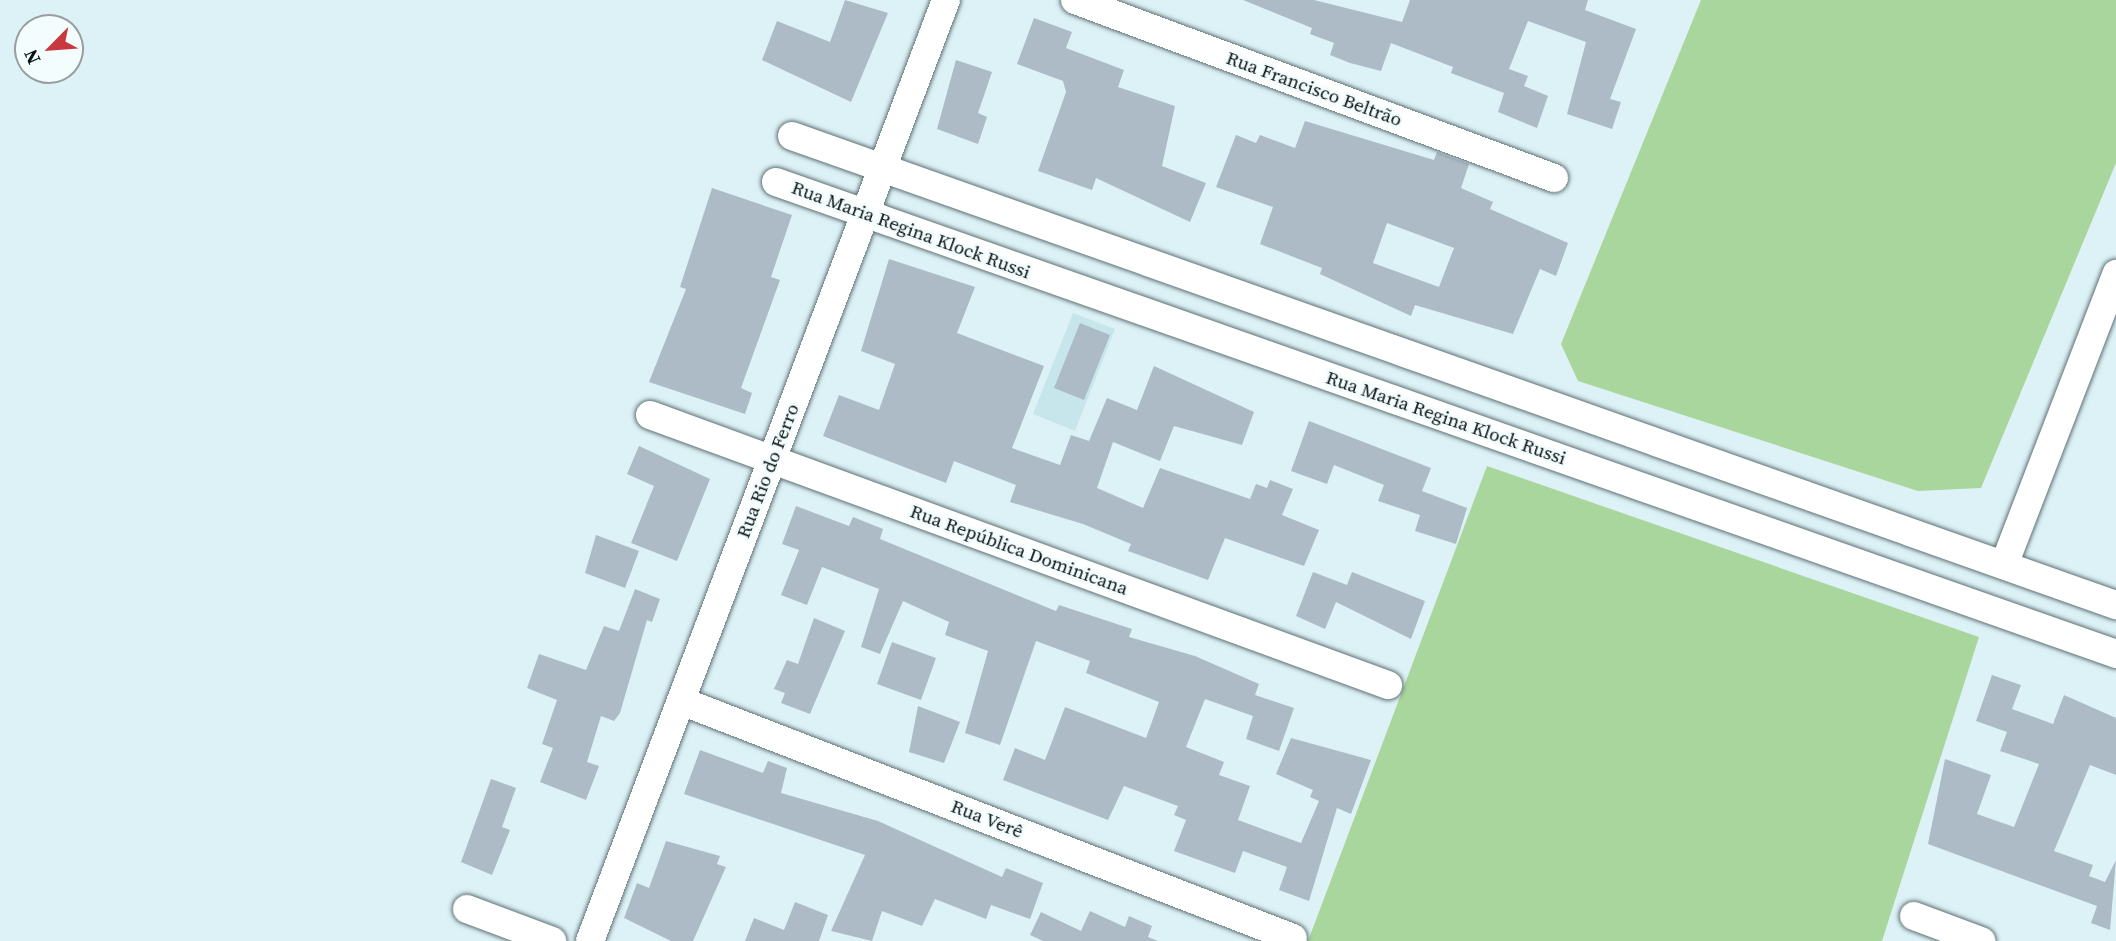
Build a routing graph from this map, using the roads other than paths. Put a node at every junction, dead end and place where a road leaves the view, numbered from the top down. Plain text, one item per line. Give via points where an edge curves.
1 (946, 0) edge
2 (1075, 0) edge
3 (792, 136) dead end
4 (882, 169) junction
5 (1554, 178) dead end
6 (776, 182) dead end
7 (865, 214) junction
8 (2116, 274) edge
9 (650, 415) dead end
10 (772, 459) junction
11 (2004, 565) junction
12 (2116, 605) edge
13 (2116, 654) edge
14 (1388, 685) dead end
15 (681, 701) junction
16 (467, 909) dead end
17 (1914, 916) dead end
18 (1293, 938) dead end
19 (552, 941) edge
20 (590, 941) edge
21 (1981, 941) edge

1 - 4 street, Rua Rio do Ferro
2 - 5 street, Rua Francisco Beltrão
3 - 4 street
4 - 7 street, Rua Rio do Ferro
4 - 11 street
6 - 7 street, Rua Maria Regina Klock Russi
7 - 10 street, Rua Rio do Ferro
7 - 13 street, Rua Maria Regina Klock Russi
8 - 11 street
9 - 10 street, Rua República Dominicana
10 - 14 street, Rua República Dominicana
10 - 15 street, Rua Rio do Ferro
11 - 12 street
15 - 18 street, Rua Verê
15 - 20 street, Rua Rio do Ferro
16 - 19 street
17 - 21 street

